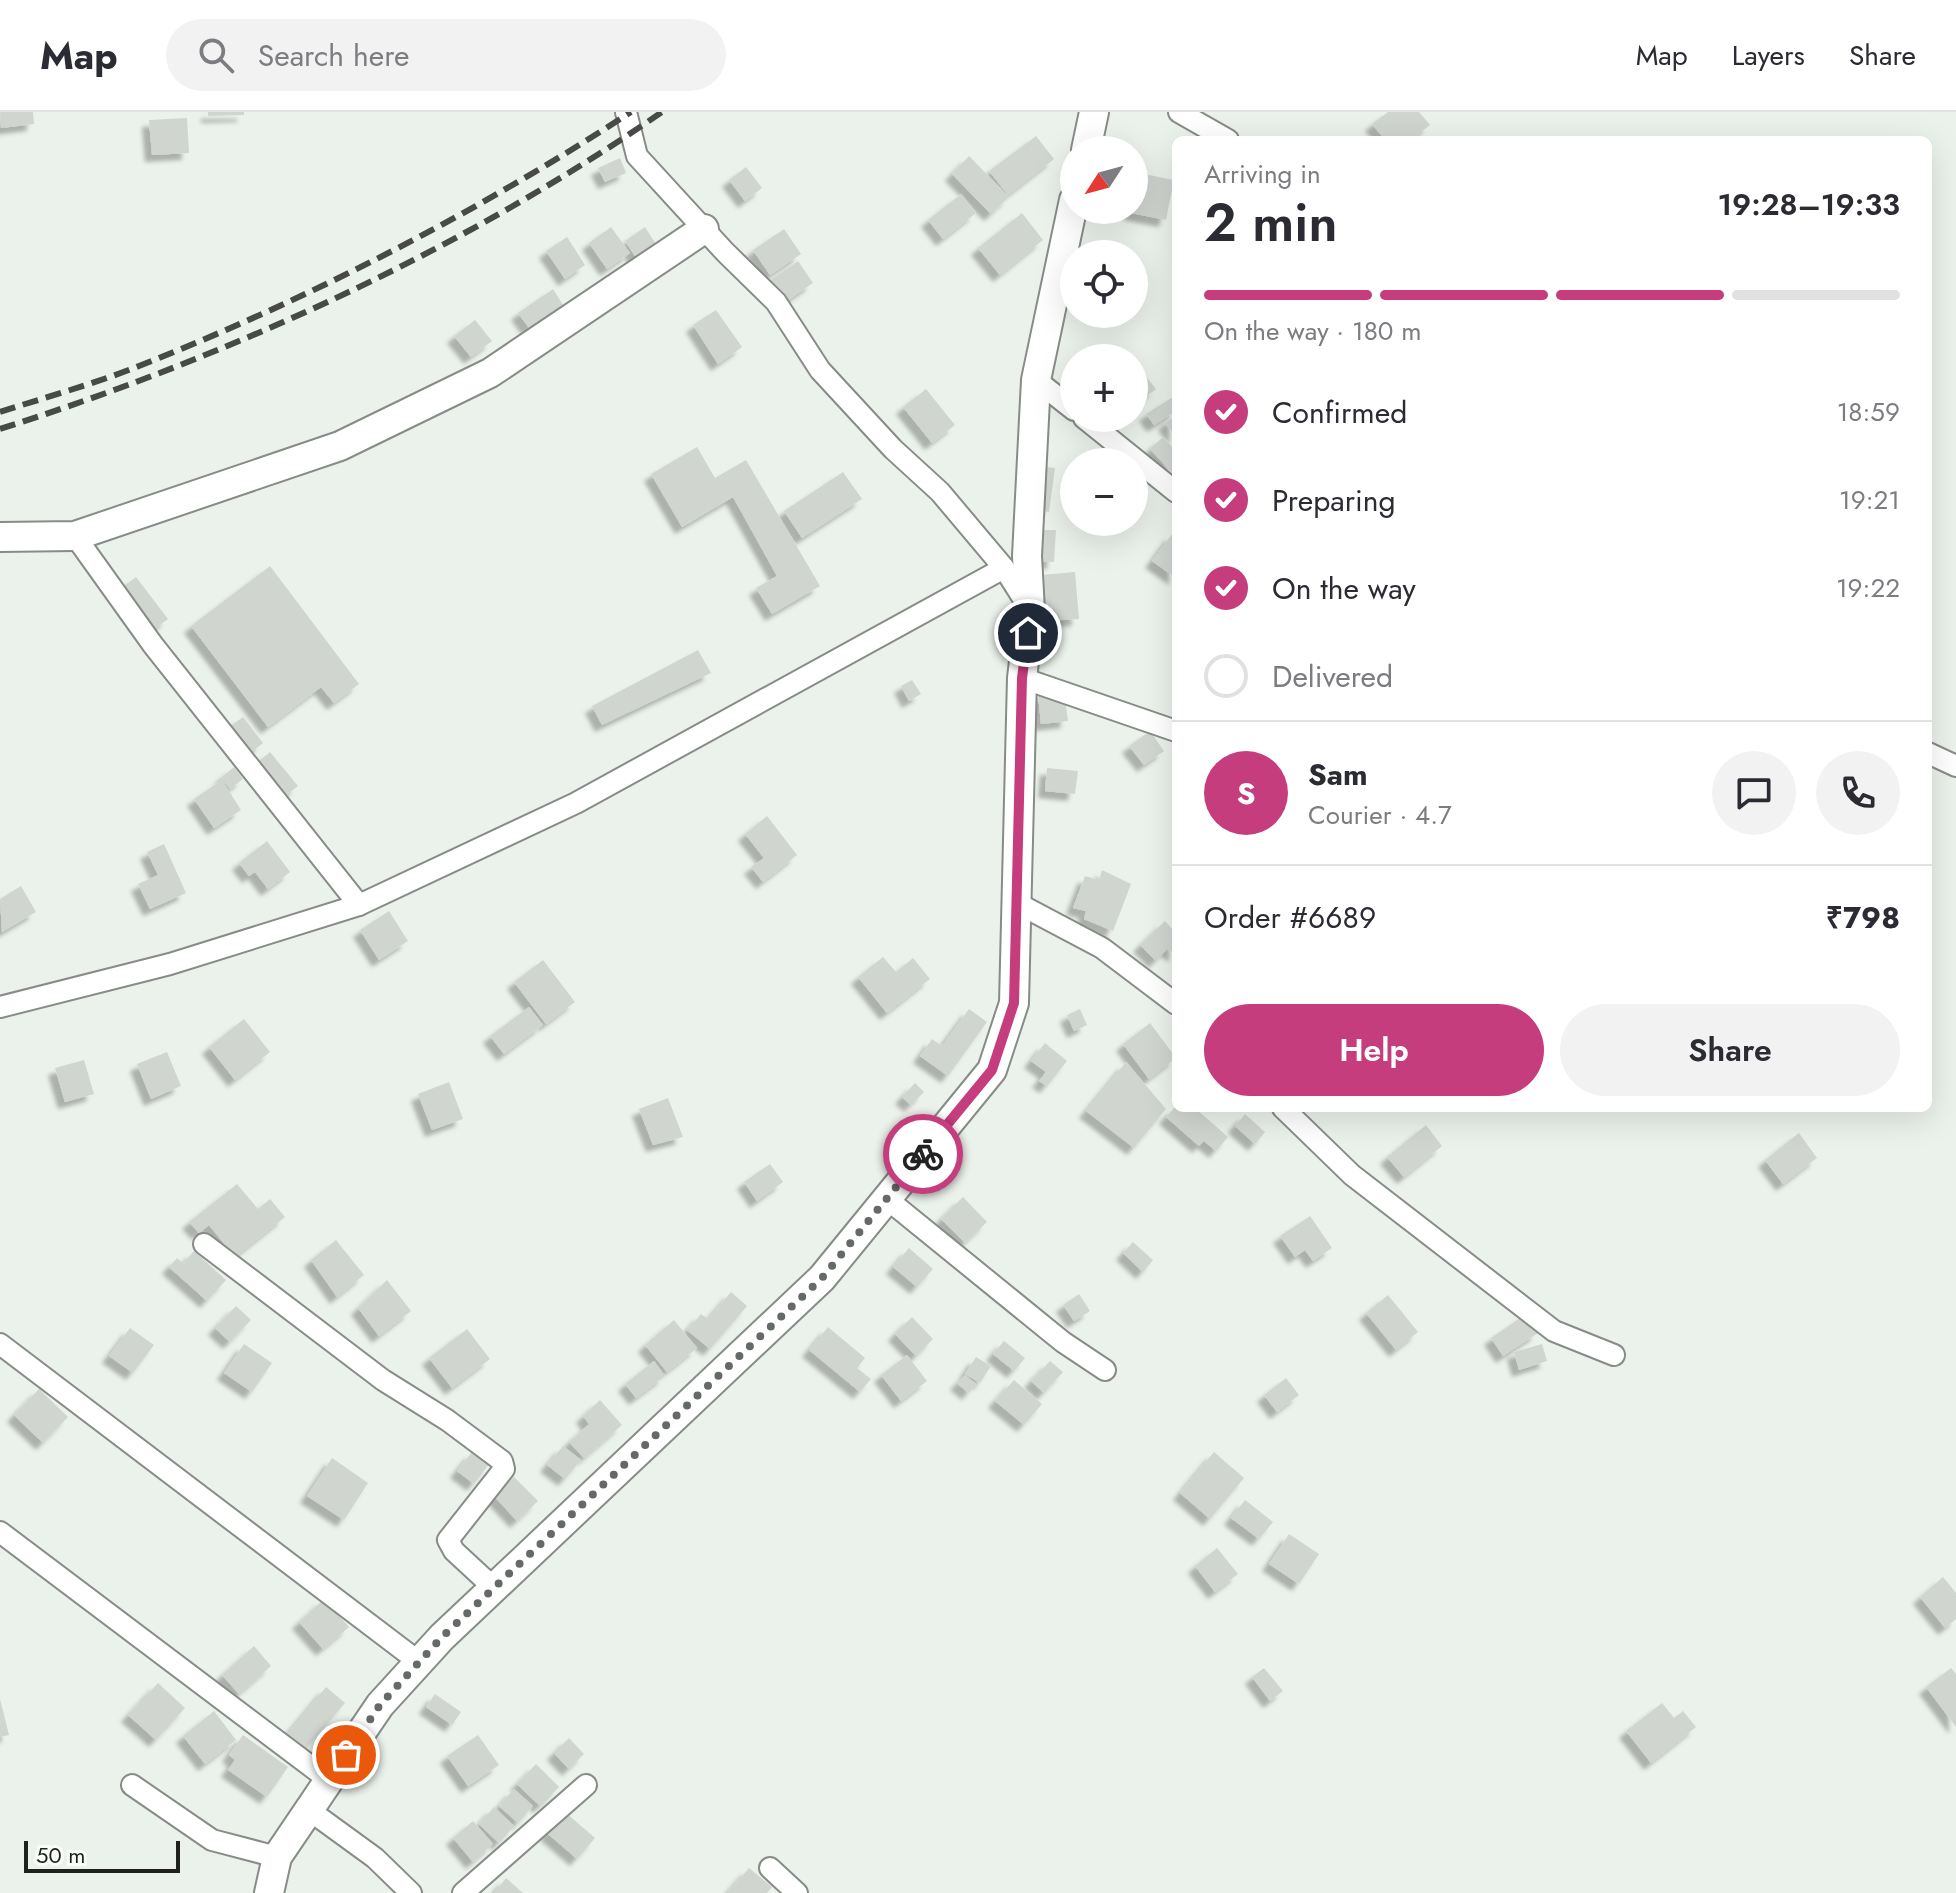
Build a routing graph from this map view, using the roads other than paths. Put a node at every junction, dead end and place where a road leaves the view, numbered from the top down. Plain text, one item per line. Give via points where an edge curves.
1 (626, 112) edge
2 (1094, 112) edge
3 (1179, 112) edge
4 (1089, 136) edge
5 (1221, 136) edge
6 (1069, 224) edge
7 (704, 229) junction
8 (1036, 380) junction
9 (1060, 399) edge
10 (1101, 432) edge
11 (1172, 489) edge
12 (75, 536) junction
13 (0, 537) edge
14 (1004, 568) junction
15 (1030, 611) junction
16 (1022, 678) junction
17 (1172, 730) edge
18 (1932, 755) edge
19 (1956, 766) edge
20 (1017, 903) junction
21 (359, 905) junction
22 (1171, 993) edge
23 (0, 1007) edge
24 (1287, 1112) edge
25 (887, 1199) junction
26 (204, 1244) dead end
27 (0, 1344) edge
28 (1614, 1355) dead end
29 (1105, 1370) dead end
30 (0, 1532) edge
31 (494, 1588) junction
32 (419, 1662) junction
33 (329, 1780) junction
34 (132, 1785) dead end
35 (586, 1785) dead end
36 (309, 1810) junction
37 (277, 1857) junction
38 (770, 1868) dead end
39 (269, 1893) edge
40 (411, 1893) edge
41 (463, 1893) edge
42 (797, 1893) edge

1 - 7 street via 637,156
2 - 4 street
3 - 5 street
6 - 8 street
7 - 12 street via 490,373 340,446
7 - 14 street via 776,302 820,370 940,492
8 - 9 street
8 - 15 street via 1027,556
10 - 11 street
12 - 13 street
12 - 21 street via 153,645
14 - 15 street
14 - 21 street via 576,803
15 - 16 street
16 - 17 street
16 - 20 street
18 - 19 street
20 - 22 street via 1102,948
20 - 25 street via 1014,1003 992,1070
21 - 23 street via 170,964
24 - 28 street via 1352,1175 1554,1331
25 - 29 street
25 - 31 street via 822,1278
26 - 31 street via 383,1380 502,1461 504,1469 448,1540
27 - 32 street
30 - 33 street
31 - 32 street
32 - 33 street via 380,1705
33 - 36 street
34 - 37 street via 212,1840
35 - 41 street
36 - 37 street
36 - 40 street via 375,1858
37 - 39 street
38 - 42 street

